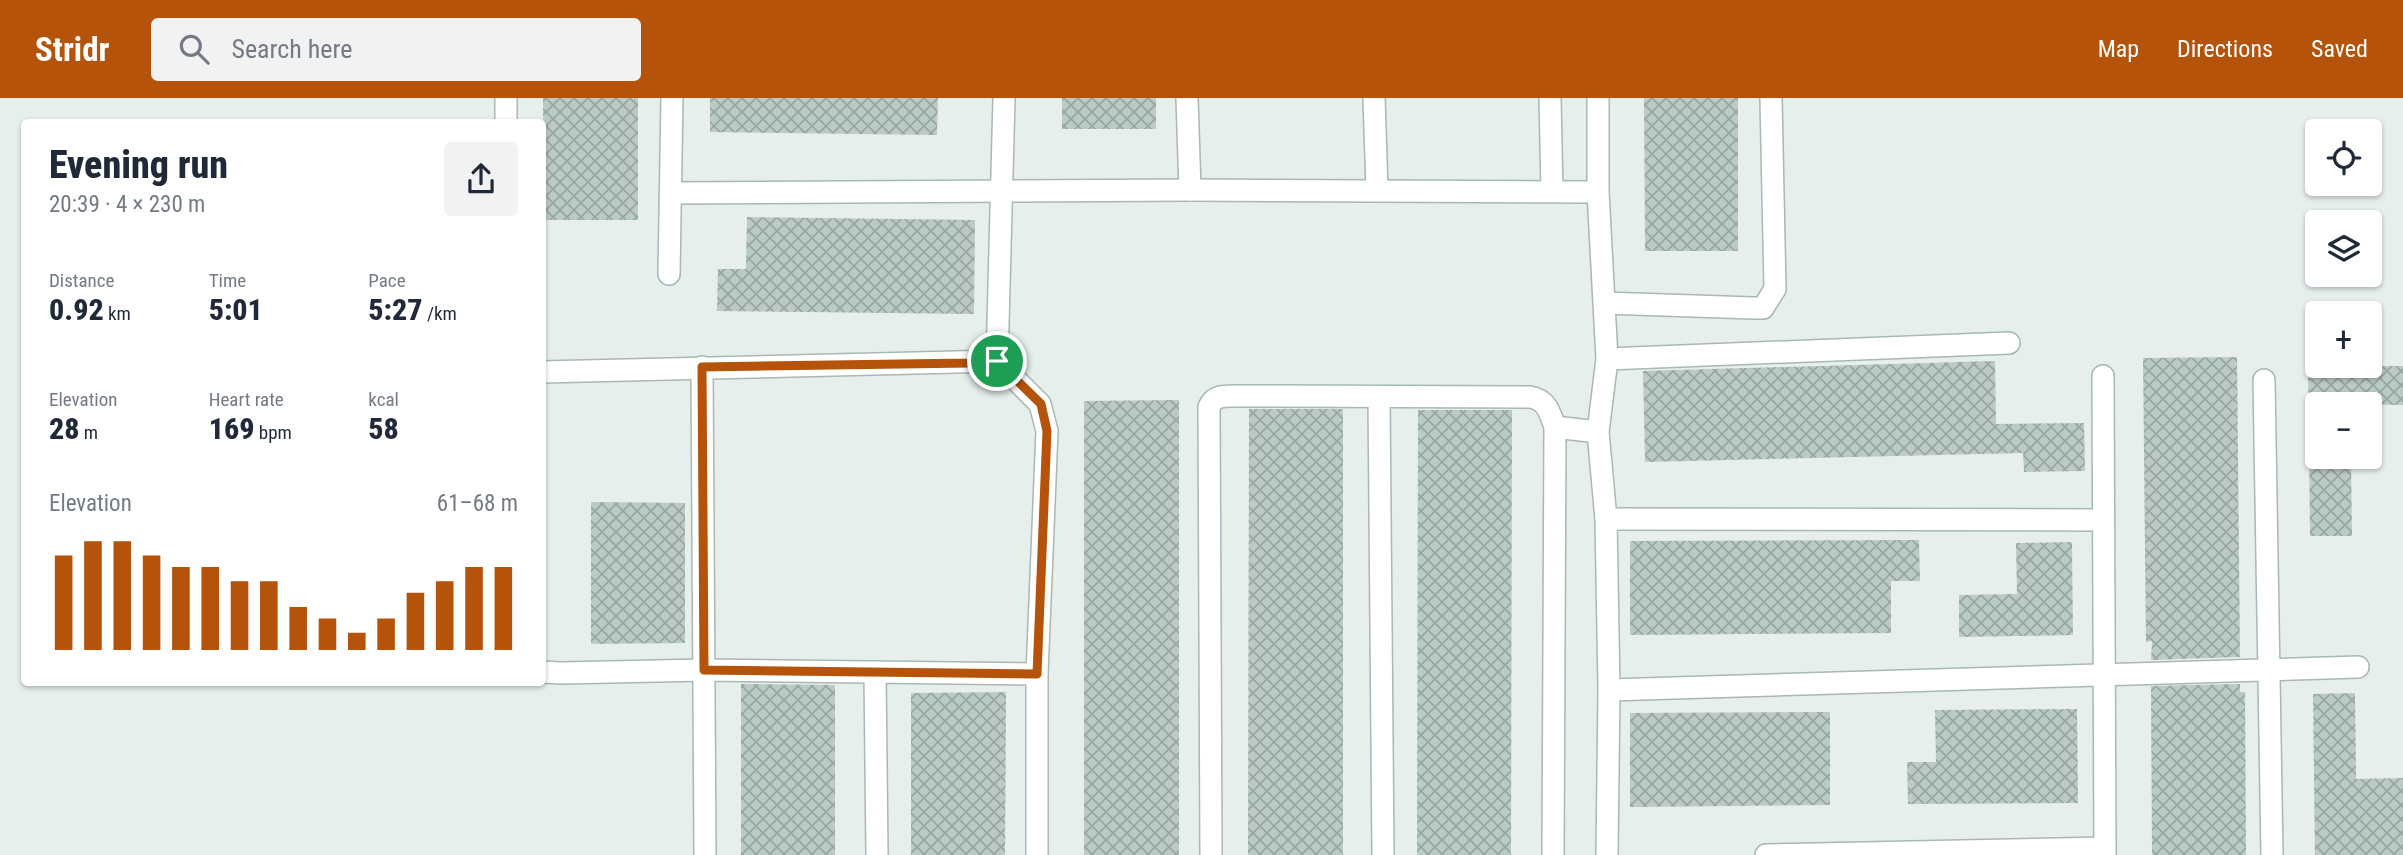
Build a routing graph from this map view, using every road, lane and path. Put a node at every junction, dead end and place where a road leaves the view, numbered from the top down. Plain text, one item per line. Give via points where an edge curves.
1 (506, 98) edge
2 (672, 98) edge
3 (1004, 98) edge
4 (1187, 98) edge
5 (1374, 98) edge
6 (1550, 98) edge
7 (1598, 98) edge
8 (1771, 98) edge
9 (506, 119) edge
10 (1190, 190) junction
11 (1377, 190) junction
12 (1552, 191) junction
13 (1598, 192) junction
14 (671, 193) junction
15 (1003, 193) junction
16 (669, 274) dead end
17 (1605, 303) junction
18 (2009, 343) dead end
19 (1607, 359) junction
20 (997, 361) junction
21 (702, 367) junction
22 (546, 372) edge
23 (2103, 376) dead end
24 (2264, 380) dead end
25 (1380, 397) junction
26 (1555, 427) junction
27 (1598, 432) junction
28 (1606, 519) junction
29 (2103, 520) junction
30 (2358, 667) dead end
31 (704, 670) junction
32 (2269, 670) junction
33 (546, 671) edge
34 (875, 672) junction
35 (1037, 674) junction
36 (2103, 675) junction
37 (1609, 690) junction
38 (2105, 851) edge
39 (705, 855) edge
40 (877, 855) edge
41 (1037, 855) edge
42 (1211, 855) edge
43 (1383, 855) edge
44 (1553, 855) edge
45 (1608, 855) edge
46 (1766, 855) edge
47 (2272, 855) edge

1 - 9 street
2 - 14 street
3 - 15 street
4 - 10 street
5 - 11 street
6 - 12 street
7 - 13 street
8 - 17 street via 1775,289 1763,308
10 - 11 street
10 - 15 street
11 - 12 street
12 - 13 street
13 - 17 street
14 - 15 street
14 - 16 street
15 - 20 street
17 - 19 street
18 - 19 street
19 - 27 street
20 - 21 street
20 - 35 street via 1041,404 1047,431
21 - 22 street
21 - 31 street
23 - 29 street
24 - 32 street
25 - 26 street via 1530,397 1547,405
25 - 42 street via 1220,396 1209,407
25 - 43 street
26 - 27 street
26 - 44 street
27 - 28 street
28 - 29 street
28 - 37 street
29 - 36 street
30 - 32 street
31 - 33 street
31 - 34 street
31 - 39 street
32 - 36 street
32 - 47 street
34 - 35 street
34 - 40 street
35 - 41 street
36 - 37 street
36 - 38 street
37 - 45 street
38 - 46 street

